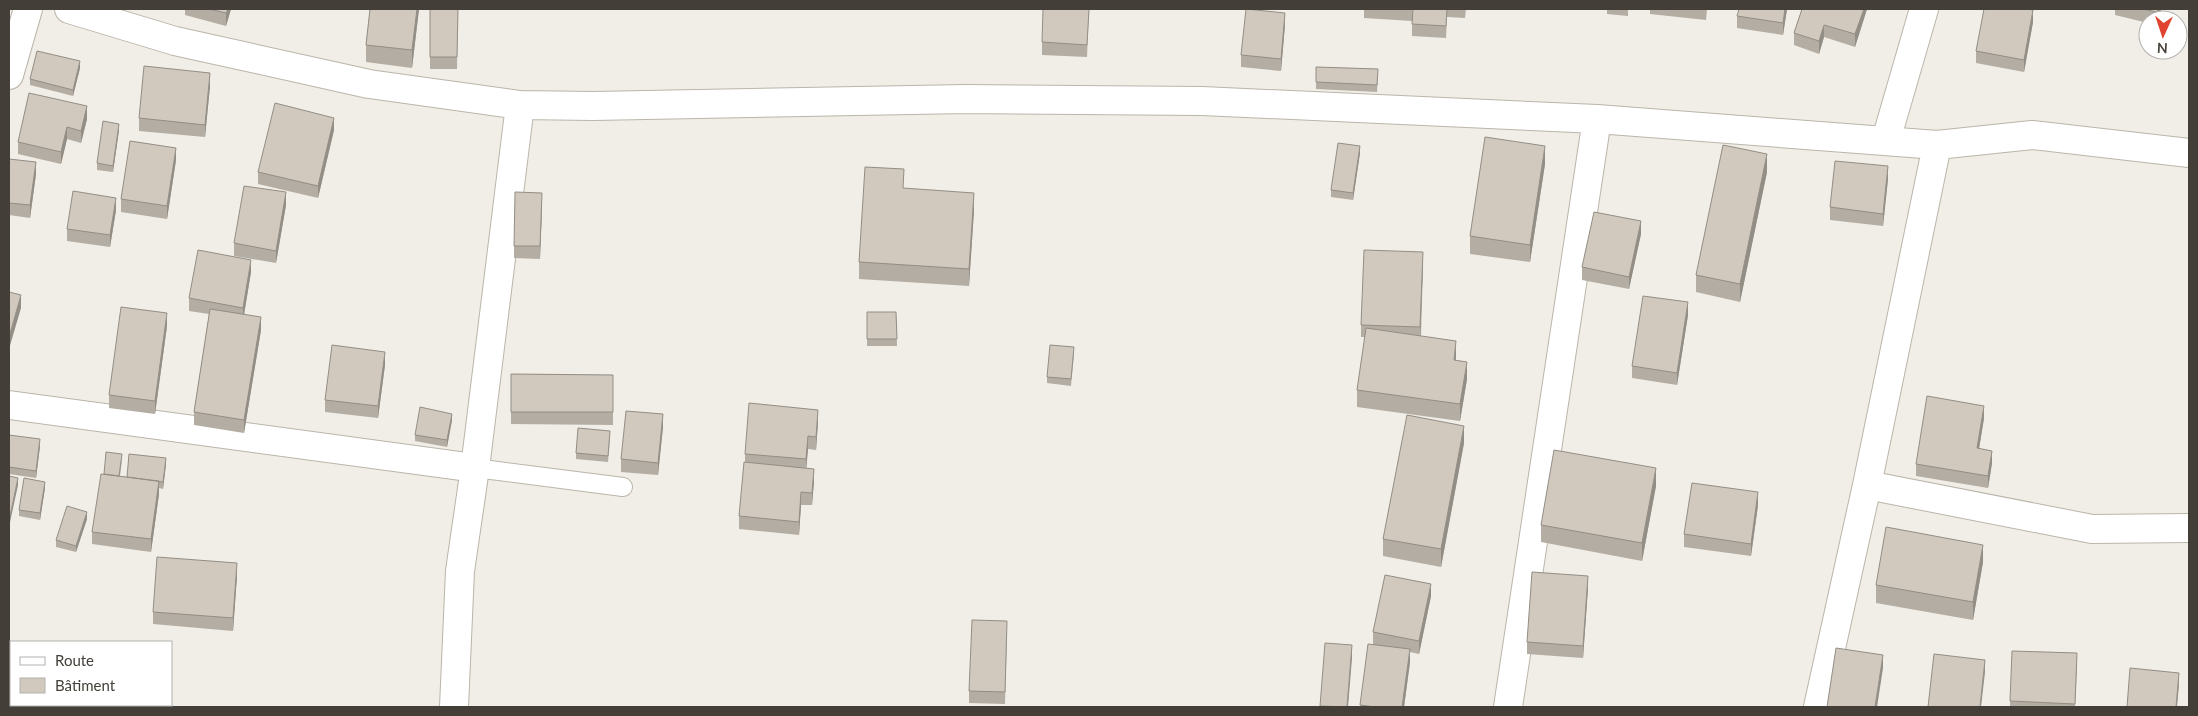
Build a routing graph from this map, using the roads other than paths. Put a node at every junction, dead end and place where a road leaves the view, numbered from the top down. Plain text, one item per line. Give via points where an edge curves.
1 (28, 9) edge
2 (69, 9) edge
3 (1924, 9) edge
4 (9, 75) edge
5 (520, 105) junction
6 (1598, 119) junction
7 (1886, 140) junction
8 (1937, 145) junction
9 (2189, 153) edge
10 (9, 405) edge
11 (475, 468) junction
12 (1867, 485) junction
13 (623, 487) dead end
14 (2189, 528) edge
15 (454, 707) edge
16 (1508, 707) edge
17 (1818, 707) edge

1 - 4 street
2 - 5 street via 176,41 368,84
3 - 7 street
5 - 6 street via 966,99 1202,101
5 - 11 street
6 - 7 street
6 - 16 street
7 - 8 street
8 - 9 street via 2032,135
8 - 12 street
10 - 11 street
11 - 13 lane
11 - 15 street via 460,572
12 - 14 street via 2092,529
12 - 17 street

